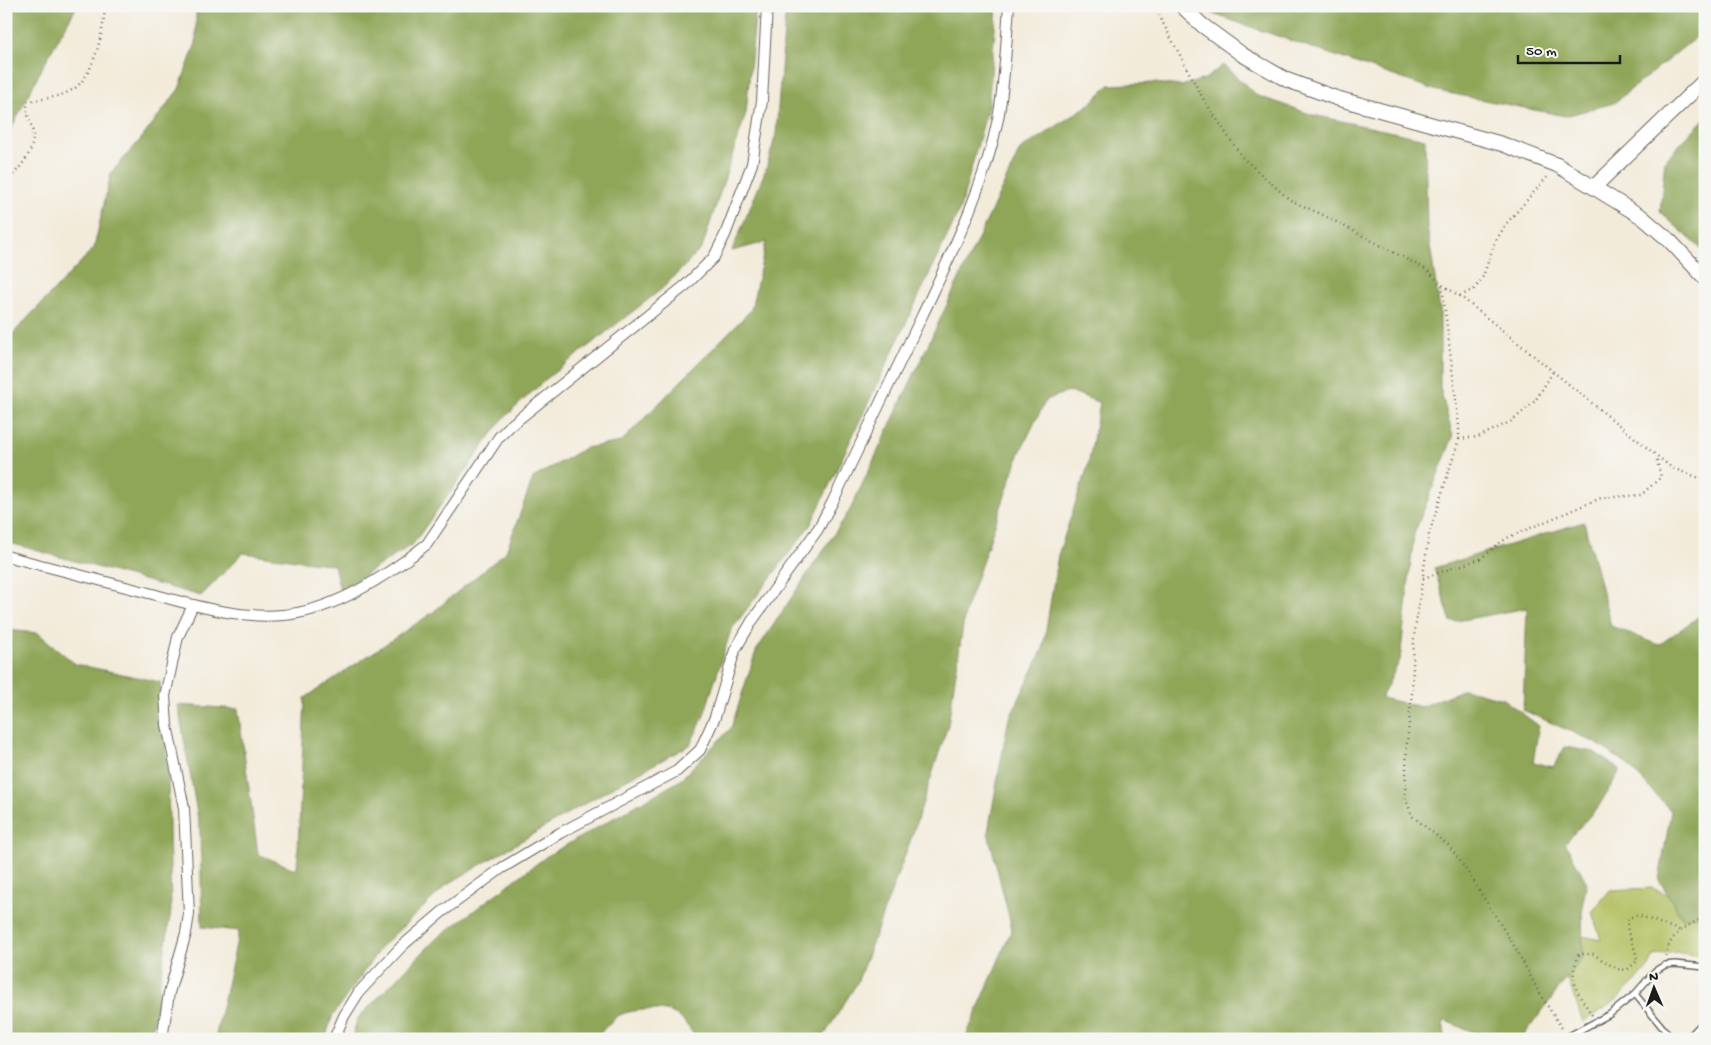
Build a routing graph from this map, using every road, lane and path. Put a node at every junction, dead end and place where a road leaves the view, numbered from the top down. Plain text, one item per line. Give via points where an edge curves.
1 (105, 6) edge
2 (767, 6) edge
3 (1008, 6) edge
4 (1154, 6) edge
5 (1182, 6) edge
6 (1705, 80) edge
7 (1557, 165) junction
8 (6, 182) edge
9 (1594, 187) junction
10 (1705, 278) edge
11 (1442, 285) junction
12 (1460, 296) junction
13 (1553, 372) junction
14 (1459, 439) junction
15 (1656, 455) junction
16 (1705, 480) edge
17 (6, 556) edge
18 (1422, 578) junction
19 (193, 605) junction
20 (1705, 917) edge
21 (1681, 931) junction
22 (1666, 965) junction
23 (1705, 967) edge
24 (1635, 994) junction
25 (1705, 1020) edge
26 (1596, 1022) junction
27 (1568, 1038) edge
28 (162, 1039) edge
29 (334, 1039) edge
30 (1672, 1039) edge
31 (1687, 1039) edge

1 - 8 path via 99,41 85,78 74,89 51,99 28,101 26,110 32,134 30,152
2 - 19 street via 762,101 752,164 714,257 686,285 510,426 499,437 427,544 410,558 352,594 308,610 283,615 248,615
3 - 29 street via 998,119 975,198 832,503 735,650 715,717 700,750 676,771 502,868 442,912 402,946 359,992
4 - 11 path via 1202,97 1242,157 1290,200 1427,270
5 - 7 street via 1202,26 1243,55 1287,80 1336,98 1502,144
6 - 9 street
7 - 9 street
7 - 12 path via 1507,223 1495,242 1482,279 1474,289
9 - 10 street via 1649,223
11 - 12 path
11 - 14 path
12 - 13 path
13 - 14 path via 1536,401 1512,421 1478,437
13 - 15 path
14 - 18 path via 1429,534
15 - 16 path via 1672,468
15 - 18 path via 1661,477 1641,496 1601,498 1509,537 1480,559
17 - 19 street
18 - 27 path via 1414,637 1407,743 1407,806 1412,816 1448,846 1465,868
19 - 28 street via 178,637 165,696 167,725 184,808 189,914 169,992
20 - 21 path
21 - 22 path via 1668,942
21 - 26 path via 1638,915 1628,918 1626,927 1637,961 1627,970 1616,969 1594,954 1579,954 1572,979
22 - 23 lane
22 - 24 lane
24 - 26 lane
24 - 30 lane
25 - 31 lane
26 - 27 lane

